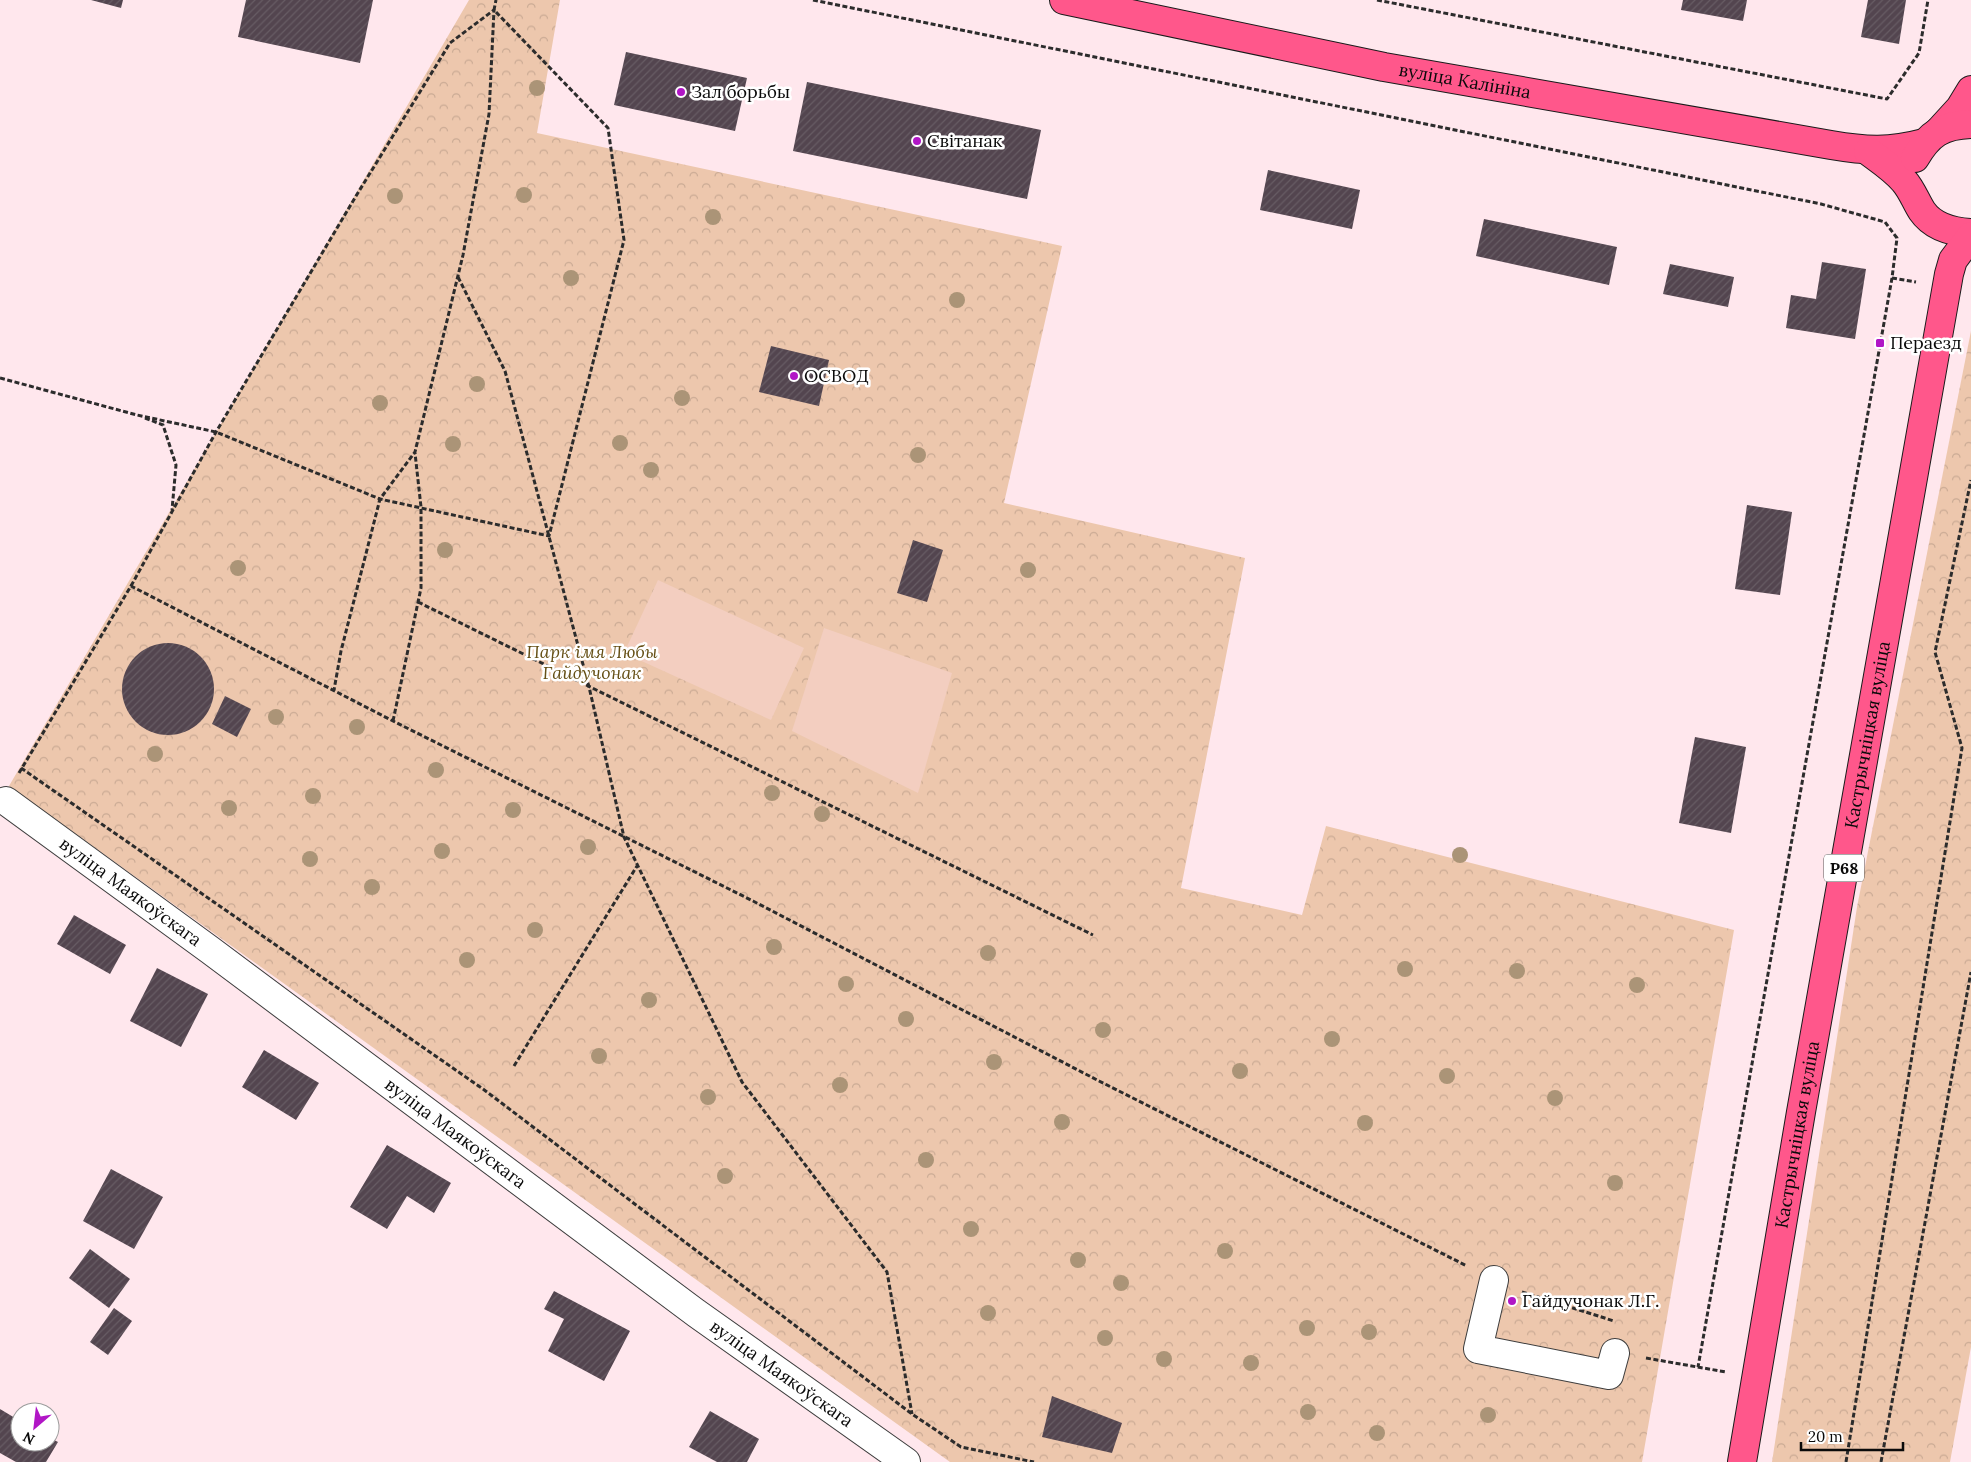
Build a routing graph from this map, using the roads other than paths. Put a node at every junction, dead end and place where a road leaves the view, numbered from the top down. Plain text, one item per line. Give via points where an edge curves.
1 (1064, 0) edge
2 (1971, 90) edge
3 (1971, 124) edge
4 (1931, 137) junction
5 (1868, 151) junction
6 (1914, 197) junction
7 (1939, 226) junction
8 (1971, 234) edge
9 (1948, 274) junction
10 (6, 801) road end
11 (1494, 1280) road end
12 (1615, 1353) road end
13 (906, 1462) edge
14 (1742, 1462) edge

1 - 5 main road, вуліца Калініна via 1384,67
2 - 4 main road via 1960,108
3 - 4 main road, вуліца Калініна via 1956,125
4 - 5 main road, вуліца Калініна via 1888,151
4 - 6 main road, Р68 via 1914,159 1911,178
5 - 6 main road, вуліца Калініна via 1896,172
6 - 7 main road, Р68 via 1924,214
7 - 8 main road, Р68
7 - 9 main road, Кастрычніцкая вуліца / Р68
8 - 9 main road, Кастрычніцкая вуліца / Р68 via 1953,260
9 - 14 main road, Кастрычніцкая вуліца / Р68
10 - 13 street, вуліца Маякоўскага via 696,1313
11 - 12 street via 1478,1349 1609,1375

